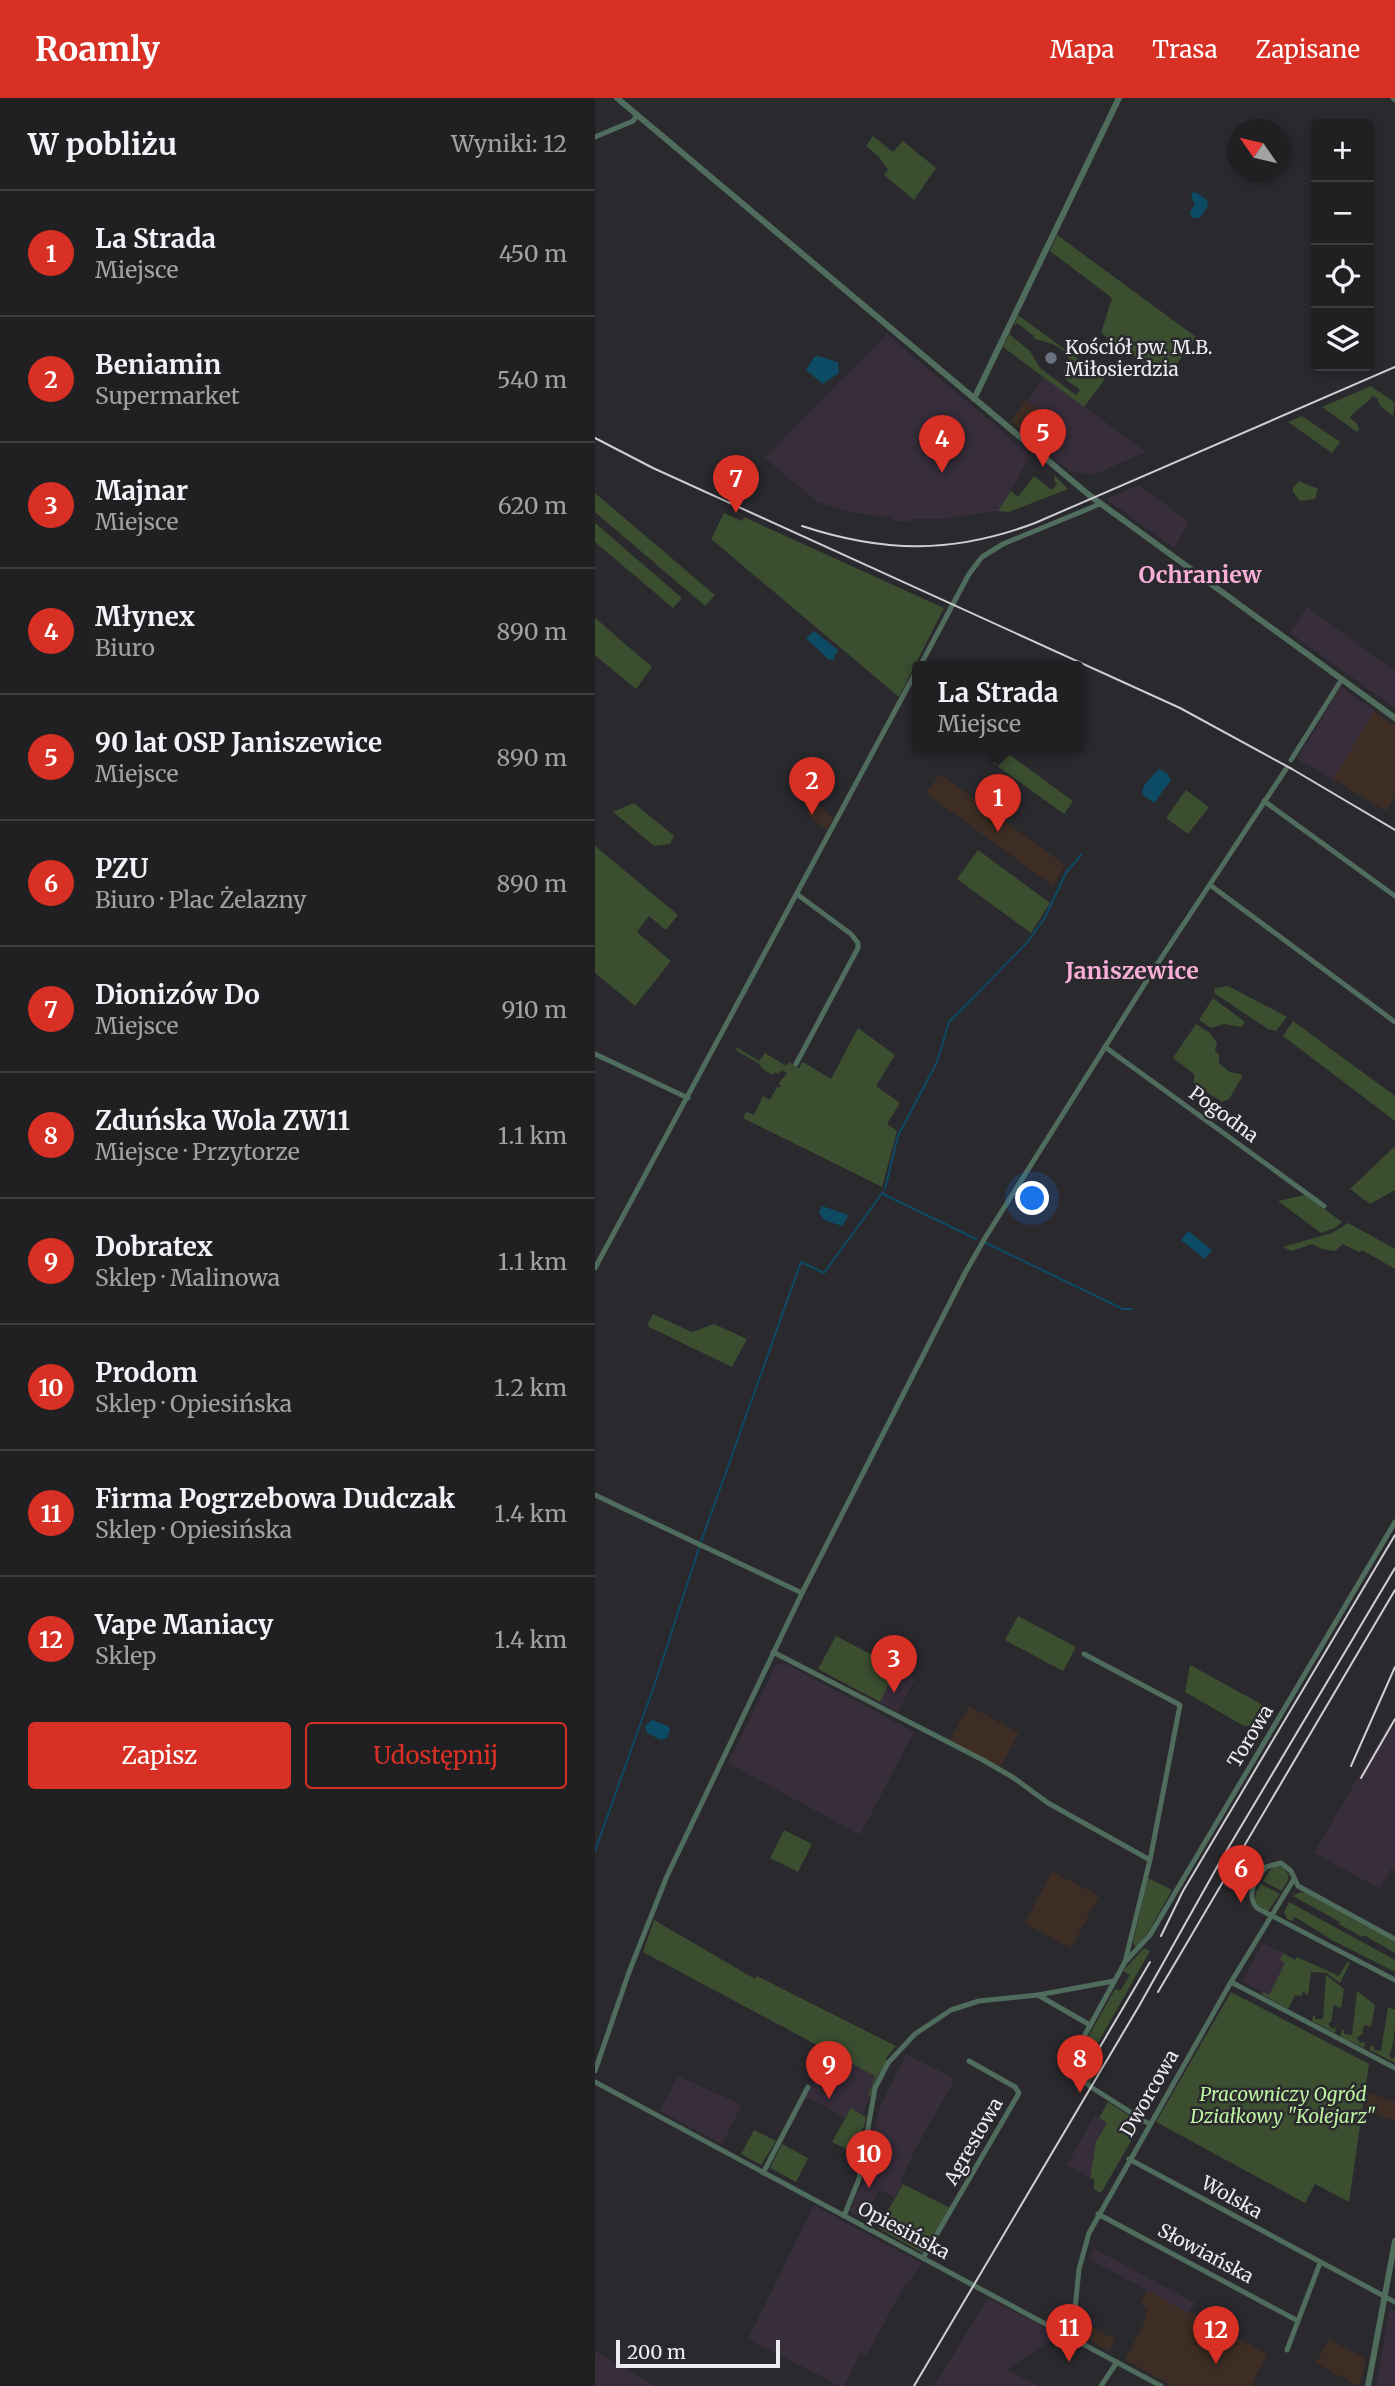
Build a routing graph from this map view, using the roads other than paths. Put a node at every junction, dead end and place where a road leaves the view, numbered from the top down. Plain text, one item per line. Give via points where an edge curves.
1 (617, 98) edge
2 (1119, 98) edge
3 (637, 115) junction
4 (595, 138) edge
5 (974, 399) junction
6 (1100, 503) junction
7 (923, 661) edge
8 (1342, 679) junction
9 (912, 681) edge
10 (1395, 718) edge
11 (1291, 760) dead end
12 (1286, 769) dead end
13 (1264, 801) junction
14 (1210, 885) junction
15 (797, 895) junction
16 (1395, 896) edge
17 (1395, 1022) edge
18 (1105, 1047) junction
19 (595, 1054) edge
20 (796, 1064) dead end
21 (688, 1098) junction
22 (1324, 1206) dead end
23 (595, 1268) edge
24 (595, 1495) edge
25 (1395, 1522) edge
26 (802, 1593) junction
27 (773, 1652) junction
28 (1084, 1654) dead end
29 (1150, 1860) junction
30 (1294, 1879) junction
31 (1271, 1916) junction
32 (1395, 1939) edge
33 (1125, 1962) junction
34 (1395, 1980) edge
35 (1114, 1981) junction
36 (1231, 1982) junction
37 (1038, 1995) junction
38 (1090, 2025) junction
39 (969, 2061) dead end
40 (1395, 2068) edge
41 (595, 2071) edge
42 (595, 2082) edge
43 (808, 2087) dead end
44 (1149, 2124) junction
45 (1129, 2159) junction
46 (763, 2173) junction
47 (1098, 2214) junction
48 (844, 2216) junction
49 (1395, 2241) edge
50 (923, 2258) junction
51 (1320, 2263) junction
52 (1385, 2297) junction
53 (1395, 2302) edge
54 (1298, 2321) junction
55 (1072, 2338) junction
56 (1287, 2350) dead end
57 (1117, 2362) junction
58 (1101, 2386) edge
59 (1161, 2386) edge
60 (1368, 2386) edge

1 - 3 street
2 - 5 street
3 - 4 street
3 - 5 street
5 - 6 street
6 - 7 street via 982,556
6 - 8 street
8 - 10 street
8 - 11 street
9 - 15 street
12 - 13 street
13 - 14 street
13 - 16 street
14 - 17 street
14 - 18 street
15 - 20 street via 851,934 858,948
15 - 21 street
18 - 22 street, Pogodna
18 - 26 street via 985,1238
19 - 21 street
21 - 23 street
24 - 26 street
25 - 33 street, Torowa via 1150,1935
26 - 27 street
27 - 29 street via 953,1744
27 - 41 street via 667,1876
28 - 29 street via 1180,1704
29 - 33 street
30 - 31 street, Dworcowa
30 - 31 street via 1285,1865 1275,1863 1263,1870 1251,1895 1255,1906
30 - 32 street via 1299,1887
31 - 34 street
31 - 36 street, Dworcowa
33 - 35 street
35 - 37 street
35 - 38 street
36 - 40 street
36 - 44 street, Dworcowa
37 - 38 street
37 - 48 street via 988,1999 951,2010 901,2047 875,2088 859,2179
38 - 44 street via 1070,2069
39 - 50 street, Agrestowa via 1019,2093
42 - 46 street, Opiesińska
43 - 46 street
44 - 45 street, Dworcowa
45 - 47 street, Dworcowa
45 - 51 street, Wolska
46 - 48 street, Opiesińska
47 - 54 street, Słowiańska
47 - 55 street, Dworcowa via 1079,2269
48 - 50 street, Opiesińska
49 - 52 street
50 - 55 street, Opiesińska
51 - 52 street, Wolska
51 - 54 street
52 - 53 street, Wolska
52 - 60 street
54 - 56 street
55 - 57 street, Opiesińska
57 - 58 street
57 - 59 street, Opiesińska

